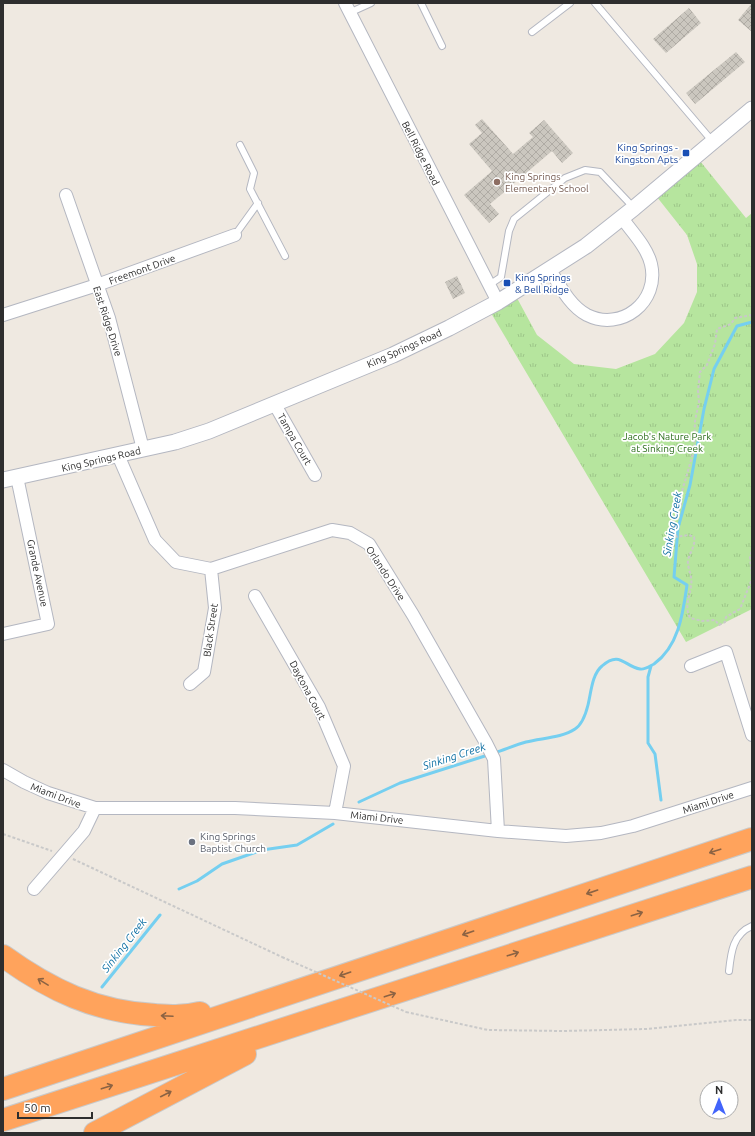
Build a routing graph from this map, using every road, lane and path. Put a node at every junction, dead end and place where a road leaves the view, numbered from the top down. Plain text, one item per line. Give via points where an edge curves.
1 (371, 3) edge
2 (421, 3) edge
3 (570, 3) edge
4 (595, 3) edge
5 (347, 8) edge
6 (532, 32) dead end
7 (442, 46) dead end
8 (752, 109) edge
9 (713, 142) junction
10 (240, 145) dead end
11 (66, 195) dead end
12 (258, 203) junction
13 (634, 208) junction
14 (622, 218) junction
15 (234, 235) joint
16 (285, 256) dead end
17 (550, 270) junction
18 (97, 286) junction
19 (489, 286) junction
20 (498, 302) junction
21 (752, 315) edge
22 (3, 316) edge
23 (274, 403) junction
24 (143, 449) junction
25 (118, 455) junction
26 (316, 475) dead end
27 (10, 479) edge
28 (752, 550) edge
29 (212, 569) junction
30 (747, 595) junction
31 (752, 595) edge
32 (255, 596) dead end
33 (3, 634) edge
34 (691, 666) dead end
35 (190, 684) dead end
36 (752, 735) edge
37 (3, 770) edge
38 (752, 788) edge
39 (95, 808) junction
40 (336, 812) junction
41 (498, 831) junction
42 (3, 834) edge
43 (752, 838) edge
44 (61, 859) junction
45 (752, 877) edge
46 (34, 889) dead end
47 (752, 926) edge
48 (3, 956) edge
49 (729, 971) dead end
50 (287, 994) junction
51 (752, 1020) edge
52 (304, 1024) junction
53 (3, 1088) edge
54 (3, 1120) edge
55 (95, 1133) edge

1 - 5 lane
2 - 7 lane
3 - 6 lane
4 - 9 lane
5 - 19 street, Bell Ridge Road
8 - 9 street, King Springs Road
9 - 13 street, King Springs Road
10 - 12 lane via 254,173 250,189
11 - 18 street, East Ridge Drive
12 - 15 lane
12 - 16 lane
13 - 14 street, King Springs Road
13 - 19 lane via 600,172 585,170 565,178 514,219 502,260 501,277
14 - 17 street, King Springs Road
14 - 17 street via 647,254 653,273 645,300 630,314 607,320 585,314 575,306
15 - 18 street, Freemont Drive
17 - 20 street, King Springs Road
18 - 22 street, Freemont Drive
18 - 24 street, East Ridge Drive via 121,360
19 - 20 street, Bell Ridge Road
20 - 23 street, King Springs Road via 393,355
21 - 30 path via 734,318 731,324 717,329 715,344 707,365 700,372 694,450 681,495 681,506 672,529 677,537 689,535 694,537 696,542 688,562 692,584 687,605 690,618 702,621 715,620 719,624 725,622 726,617 740,610
23 - 24 street, King Springs Road via 209,432
23 - 26 street, Tampa Court
24 - 25 street, King Springs Road
25 - 27 street, King Springs Road
25 - 29 street, Orlando Drive via 155,540 176,562
27 - 33 street, Grande Avenue via 48,624
28 - 30 path via 752,579
29 - 35 street, Black Street via 215,608 204,672
29 - 41 street, Orlando Drive via 332,530 350,533 369,544 413,615 494,759
30 - 31 path
32 - 40 street, Daytona Court via 319,707 344,766
34 - 36 street via 726,652
37 - 39 street, Miami Drive via 48,793
38 - 41 street, Miami Drive via 633,826 601,833 566,836
39 - 40 street, Miami Drive via 235,808
39 - 44 street via 84,831
40 - 41 street, Miami Drive
42 - 44 path
43 -> 50 highway
44 - 46 street
44 - 51 path, bridge via 406,1012 488,1030 563,1032 647,1029
52 -> 45 highway via 571,934
47 - 49 lane via 745,929 735,940
50 -> 48 highway via 184,1017 135,1013 106,1008 71,996
50 - 53 highway
54 -> 52 highway
55 -> 52 highway

